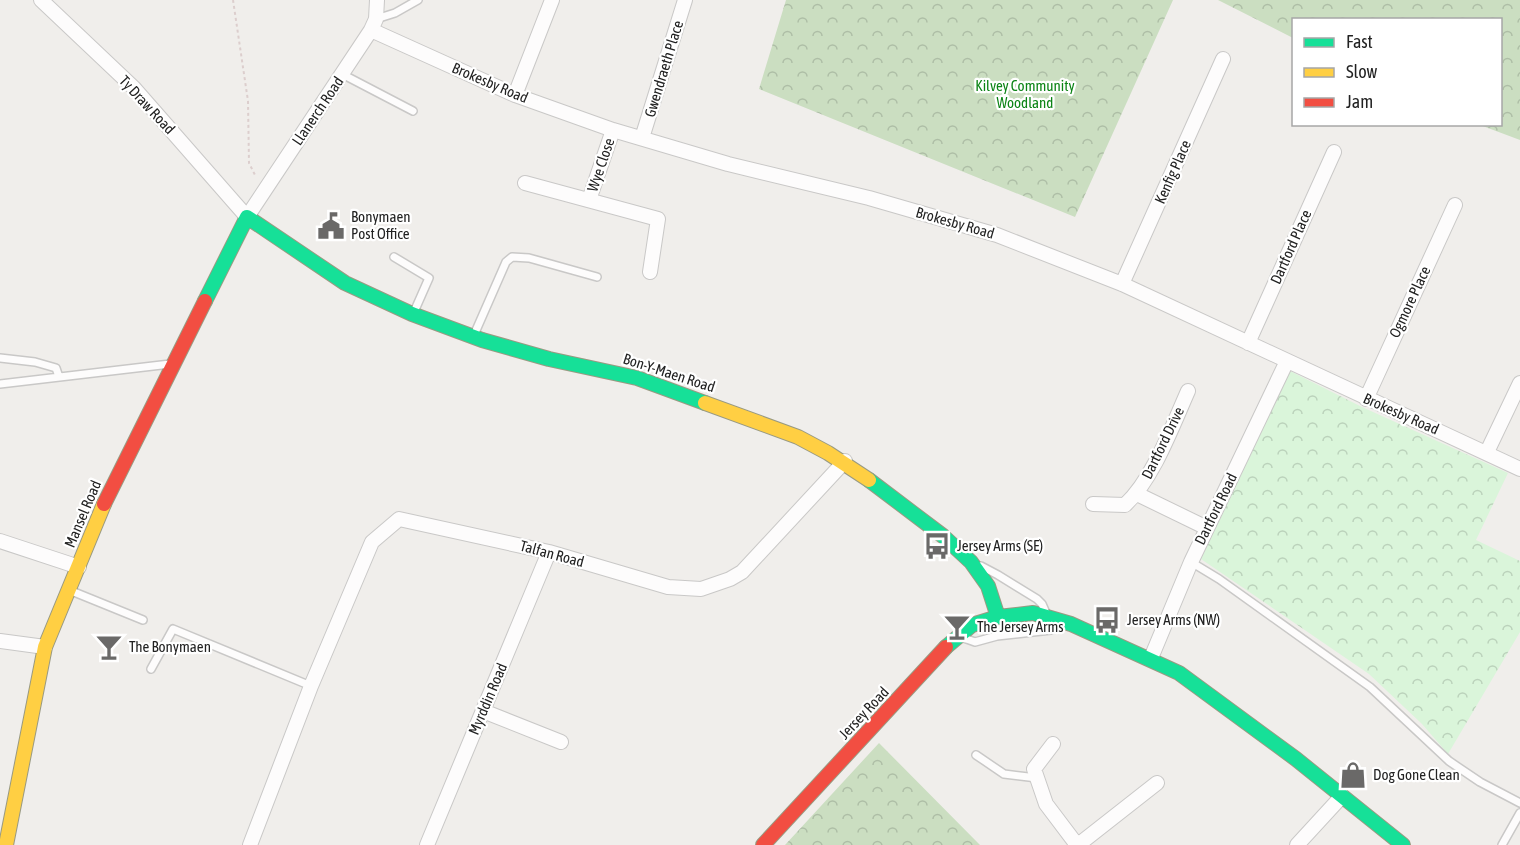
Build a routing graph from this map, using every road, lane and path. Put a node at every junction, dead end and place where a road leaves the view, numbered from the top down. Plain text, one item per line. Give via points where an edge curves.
1 (41, 0) edge
2 (232, 0) edge
3 (377, 0) edge
4 (418, 0) edge
5 (552, 0) edge
6 (685, 0) edge
7 (373, 24) junction
8 (1223, 59) dead end
9 (342, 74) junction
10 (515, 95) junction
11 (413, 111) dead end
12 (613, 130) junction
13 (642, 138) junction
14 (1334, 152) dead end
15 (525, 183) dead end
16 (263, 192) junction
17 (589, 200) junction
18 (1455, 205) dead end
19 (247, 217) junction
20 (394, 257) dead end
21 (650, 272) dead end
22 (597, 277) dead end
23 (1122, 284) junction
24 (412, 314) junction
25 (473, 337) junction
26 (1248, 343) junction
27 (0, 358) edge
28 (1287, 361) junction
29 (174, 364) junction
30 (59, 377) junction
31 (1520, 382) edge
32 (0, 384) edge
33 (1188, 391) dead end
34 (1366, 399) junction
35 (1487, 452) junction
36 (845, 461) junction
37 (1520, 469) edge
38 (1137, 494) junction
39 (1093, 504) dead end
40 (1207, 528) junction
41 (0, 541) edge
42 (549, 552) junction
43 (971, 561) junction
44 (1191, 562) junction
45 (79, 567) junction
46 (69, 590) junction
47 (998, 617) junction
48 (1054, 618) junction
49 (143, 620) dead end
50 (958, 636) junction
51 (0, 641) edge
52 (45, 646) junction
53 (1151, 658) junction
54 (151, 669) dead end
55 (311, 686) junction
56 (483, 711) junction
57 (561, 742) dead end
58 (1053, 744) dead end
59 (976, 755) dead end
60 (1037, 778) junction
61 (1157, 783) dead end
62 (1342, 796) junction
63 (1520, 803) edge
64 (1520, 813) edge
65 (6, 845) edge
66 (250, 845) edge
67 (427, 845) edge
68 (764, 845) edge
69 (1077, 845) edge
70 (1297, 845) edge
71 (1403, 845) edge
72 (1502, 845) edge

1 - 19 street, Ty Draw Road via 134,88
2 - 16 path via 248,101 249,163
3 - 7 street
4 - 7 lane
5 - 10 street
6 - 13 street, Gwendraeth Place
7 - 9 street, Llanerch Road
7 - 10 street, Brokesby Road
8 - 23 street, Kenfig Place
9 - 11 lane
9 - 16 street, Llanerch Road
10 - 12 street, Brokesby Road
12 - 13 street, Brokesby Road
12 - 17 street, Wye Close
13 - 23 street, Brokesby Road via 997,235
14 - 26 street, Dartford Place
15 - 17 street, Wye Close
16 - 19 street, Llanerch Road
17 - 21 street, Wye Close via 658,219
18 - 34 street, Ogmore Place
19 - 24 street, Bon-Y-Maen Road via 345,283
19 - 29 street, Mansel Road
20 - 24 lane via 429,279
22 - 25 lane via 512,257 506,262
23 - 26 street, Brokesby Road
24 - 25 street, Bon-Y-Maen Road
25 - 36 street, Bon-Y-Maen Road via 549,359 638,378 798,436
26 - 28 street, Brokesby Road
27 - 30 lane via 56,368
28 - 34 street, Brokesby Road
28 - 40 street, Dartford Road
29 - 30 lane
29 - 45 street, Mansel Road via 105,502
30 - 32 lane
31 - 35 street
33 - 38 street, Dartford Drive
34 - 35 street, Brokesby Road
35 - 37 street, Brokesby Road
36 - 42 street, Talfan Road via 757,558 742,572 716,585 701,589 668,587
36 - 43 street, Bon-Y-Maen Road
38 - 39 street, Dartford Drive via 1125,505
38 - 40 street, Dartford Drive
40 - 44 street, Dartford Road
41 - 45 street
42 - 55 street, Talfan Road via 399,519 372,542
42 - 56 street, Myrddin Road
43 - 47 street, Bon-Y-Maen Road via 986,582
43 - 48 lane via 1037,599
44 - 53 street, Dartford Road
44 - 63 lane via 1370,687 1449,761
45 - 46 street, Mansel Road
46 - 49 lane
46 - 52 street, Mansel Road
47 - 48 street, Jersey Road via 1020,613
47 - 50 street, Jersey Road via 972,626
48 - 50 lane via 1051,630 975,642
48 - 53 street, Jersey Road
50 - 68 street, Jersey Road
51 - 52 street
52 - 65 street, Mansel Road
53 - 62 street, Jersey Road via 1205,691
54 - 55 lane via 173,629
55 - 66 street
56 - 57 street
56 - 67 street, Myrddin Road
58 - 60 street via 1034,769
59 - 60 lane via 1004,774
60 - 69 street via 1046,804
61 - 69 street
62 - 70 street
62 - 71 street, Jersey Road
64 - 72 lane

